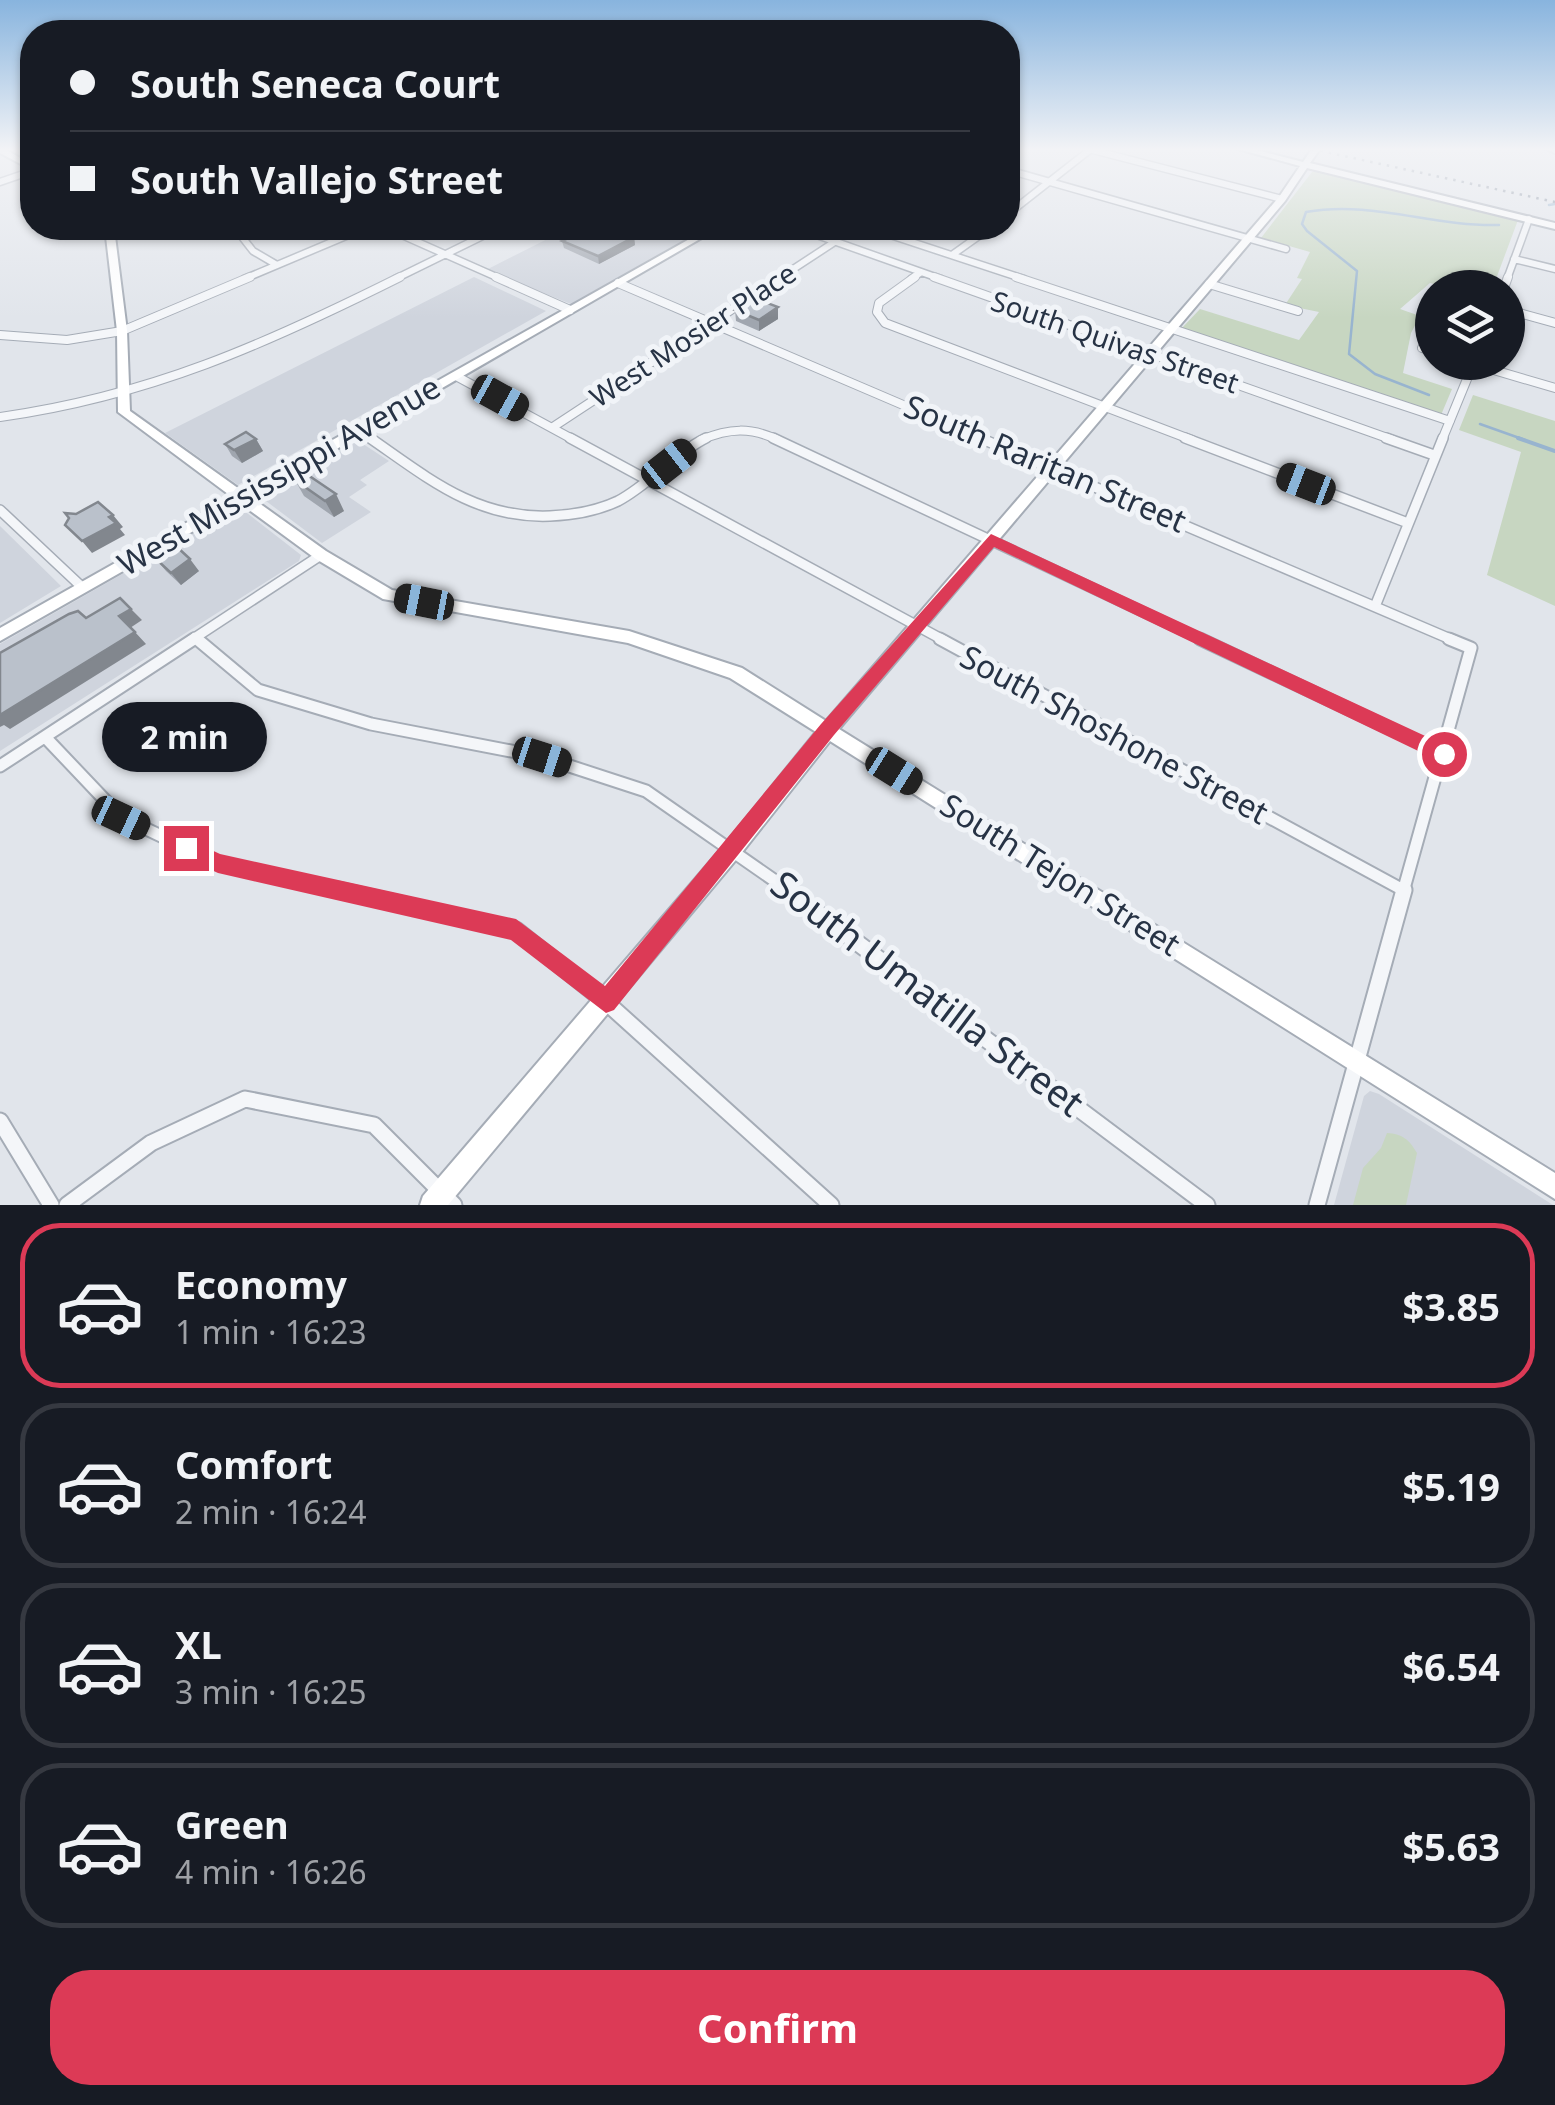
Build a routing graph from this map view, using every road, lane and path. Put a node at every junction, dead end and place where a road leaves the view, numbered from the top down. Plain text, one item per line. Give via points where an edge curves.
1 (1133, 205) edge
2 (1277, 205) edge
3 (1477, 205) edge
4 (1528, 220) junction
5 (1555, 226) edge
6 (1249, 238) junction
7 (111, 240) edge
8 (245, 240) edge
9 (336, 240) edge
10 (413, 240) edge
11 (474, 240) edge
12 (694, 240) edge
13 (826, 240) edge
14 (906, 240) edge
15 (973, 240) edge
16 (833, 243) junction
17 (1286, 249) dead end
18 (444, 254) junction
19 (952, 255) junction
20 (1514, 259) junction
21 (277, 265) junction
22 (1510, 270) edge
23 (1555, 270) edge
24 (920, 273) junction
25 (618, 283) junction
26 (1209, 284) junction
27 (570, 310) junction
28 (1298, 311) dead end
29 (1525, 315) edge
30 (1555, 323) edge
31 (713, 324) junction
32 (1171, 328) junction
33 (122, 331) junction
34 (0, 336) edge
35 (1150, 354) junction
36 (456, 376) junction
37 (1525, 379) edge
38 (1466, 380) edge
39 (1555, 388) edge
40 (123, 396) junction
41 (1103, 408) junction
42 (0, 418) edge
43 (1450, 421) junction
44 (553, 427) junction
45 (358, 430) junction
46 (1434, 454) junction
47 (1052, 467) junction
48 (648, 481) junction
49 (242, 497) junction
50 (0, 510) edge
51 (1408, 523) junction
52 (991, 540) junction
53 (321, 555) junction
54 (83, 588) junction
55 (1376, 604) junction
56 (918, 629) junction
57 (0, 635) edge
58 (195, 637) junction
59 (828, 730) junction
60 (46, 738) junction
61 (1444, 754) junction
62 (0, 766) edge
63 (733, 849) junction
64 (1405, 891) junction
65 (606, 1002) junction
66 (1359, 1062) junction
67 (0, 1121) edge
68 (1555, 1188) edge
69 (443, 1201) edge
70 (51, 1205) edge
71 (67, 1205) edge
72 (831, 1205) edge
73 (1208, 1205) edge
74 (1317, 1205) edge

1 - 6 street
2 - 6 street
3 - 4 street
4 - 5 street
4 - 20 street
6 - 17 street
6 - 26 street
7 - 33 street
8 - 21 street
9 - 21 street
10 - 18 street
11 - 18 street
12 - 25 street, West Mississippi Avenue
13 - 16 street, South Quivas Street
14 - 19 street
15 - 19 street
16 - 24 street, South Quivas Street
16 - 31 street, West Mosier Place
18 - 27 street
18 - 40 street via 194,373
19 - 32 street
20 - 22 street
20 - 23 street
21 - 33 street
24 - 35 street, South Quivas Street
24 - 41 street via 879,304 885,323
25 - 27 street, West Mississippi Avenue
25 - 31 street, South Raritan Street
26 - 28 street
26 - 32 street
27 - 36 street, West Mississippi Avenue
29 - 30 street
31 - 44 street, West Mosier Place
31 - 47 street, South Raritan Street
32 - 35 street
32 - 43 street
33 - 34 street via 68,340
33 - 40 street
35 - 41 street
35 - 46 street, South Quivas Street
36 - 44 street, South Shoshone Street
36 - 45 street, West Mississippi Avenue
37 - 39 street
38 - 43 street
40 - 42 street
40 - 49 street, South Tejon Street via 127,415
41 - 47 street
41 - 51 street
43 - 46 street
44 - 48 street, South Shoshone Street
45 - 48 street via 460,498 487,508 573,514 617,502
45 - 49 street, West Mississippi Avenue
46 - 51 street
47 - 52 street
47 - 55 street, South Raritan Street
48 - 52 street via 709,434 750,429
48 - 56 street, South Shoshone Street
49 - 53 street, South Tejon Street
49 - 54 street, West Mississippi Avenue
50 - 54 street
51 - 55 street
52 - 56 street
52 - 61 street
53 - 58 street
53 - 59 street, South Tejon Street via 388,595 630,637 736,673
54 - 57 street, West Mississippi Avenue
55 - 61 street, South Raritan Street via 1471,648
56 - 59 street
56 - 64 street, South Shoshone Street
58 - 60 street
58 - 63 street, South Umatilla Street via 258,690 371,724 542,757 611,780 646,792
59 - 63 street
59 - 66 street, South Tejon Street
60 - 62 street
60 - 65 street via 121,818 218,863 516,930
61 - 64 street
63 - 65 street
63 - 73 street, South Umatilla Street
64 - 66 street
65 - 69 street
65 - 72 street
66 - 68 street, South Tejon Street
66 - 74 street
67 - 70 street
69 - 71 street via 374,1125 245,1099 151,1143

